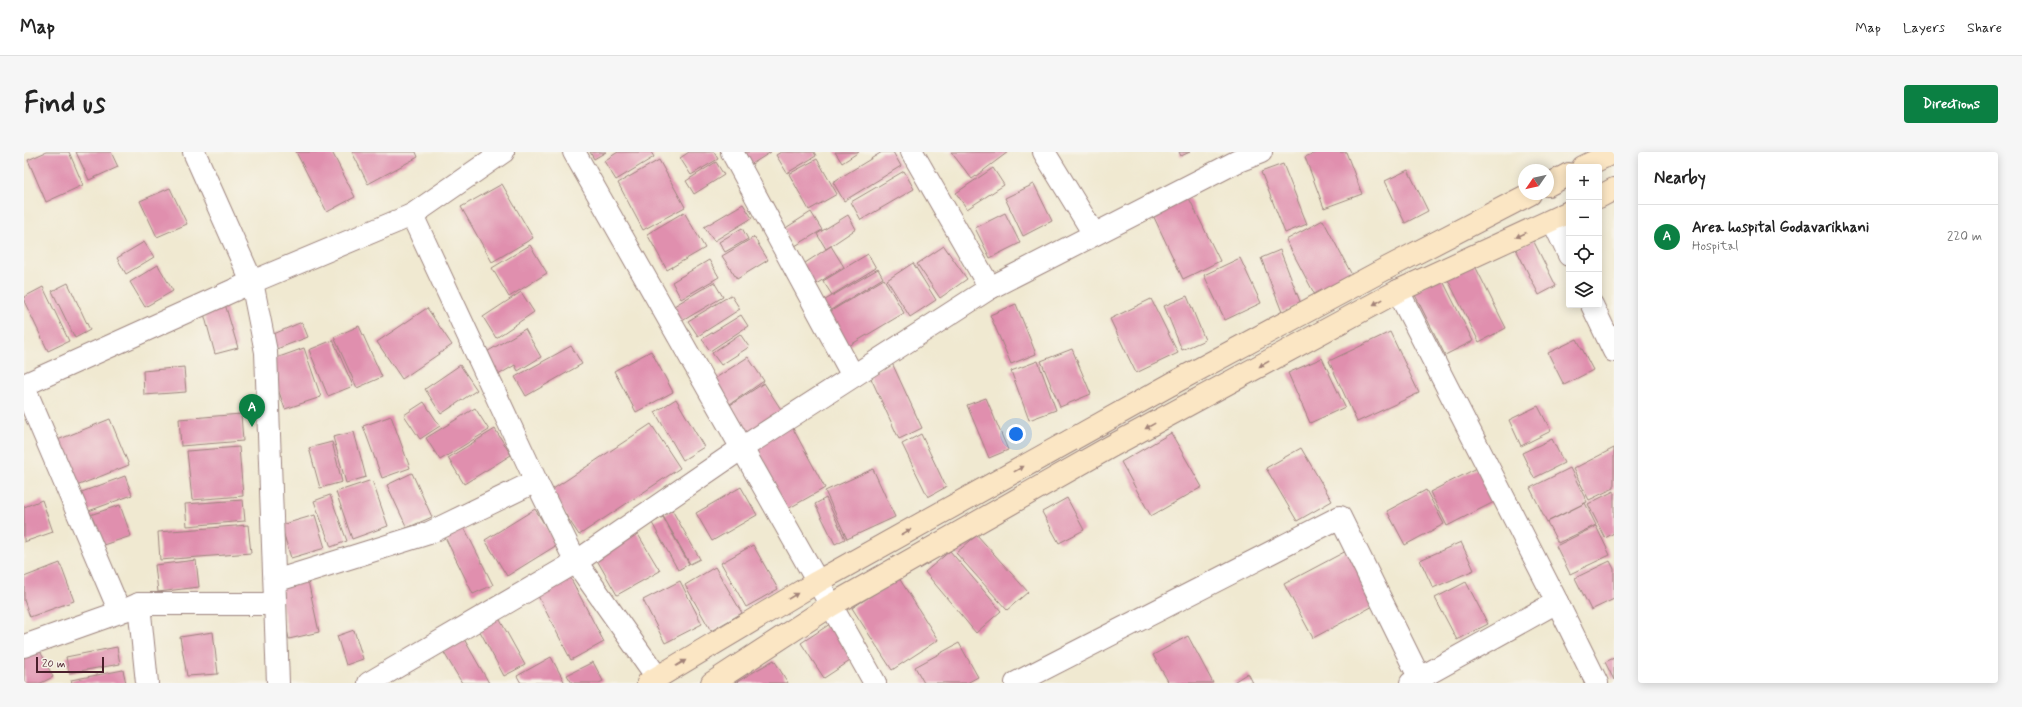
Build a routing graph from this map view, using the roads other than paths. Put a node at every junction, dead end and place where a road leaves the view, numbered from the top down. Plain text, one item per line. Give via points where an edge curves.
1 (194, 152) edge
2 (503, 152) edge
3 (574, 152) edge
4 (732, 152) edge
5 (912, 152) edge
6 (1044, 152) edge
7 (1261, 152) edge
8 (1614, 152) edge
9 (1236, 157) edge
10 (1590, 164) edge
11 (1566, 176) edge
12 (1554, 182) edge
13 (1614, 189) edge
14 (1602, 195) edge
15 (1518, 200) edge
16 (412, 215) junction
17 (1561, 216) edge
18 (1094, 234) junction
19 (1566, 240) edge
20 (252, 282) junction
21 (990, 288) junction
22 (1398, 291) junction
23 (1593, 308) edge
24 (1614, 351) edge
25 (853, 376) junction
26 (24, 386) edge
27 (742, 448) junction
28 (536, 481) junction
29 (576, 562) junction
30 (275, 581) junction
31 (817, 582) junction
32 (1557, 602) junction
33 (275, 604) junction
34 (830, 606) junction
35 (130, 608) junction
36 (24, 646) edge
37 (652, 680) edge
38 (1418, 681) edge
39 (147, 683) edge
40 (278, 683) edge
41 (369, 683) edge
42 (712, 683) edge
43 (875, 683) edge
44 (1016, 683) edge
45 (1597, 683) edge

1 - 20 street
2 - 16 street
3 - 27 street
4 - 25 street
5 - 21 street
6 - 18 street
7 - 9 street
8 - 10 main road
9 - 18 street
11 - 12 main road
13 - 14 main road
31 -> 15 main road via 1177,381
16 - 20 street
16 - 28 street
17 - 19 street
17 -> 22 main road
18 - 21 street
20 - 26 street
20 - 30 street via 266,352
21 - 25 street
22 - 32 street
22 -> 34 main road via 1110,447
23 - 24 street
25 - 27 street
26 - 35 street
27 - 29 street
27 - 31 street
28 - 29 street
28 - 30 street via 429,533
29 - 37 street
29 - 41 street
30 - 33 street
31 - 34 street
37 -> 31 main road
32 - 38 street
32 - 45 street
33 - 35 street
33 - 40 street
34 - 42 main road
34 - 43 street
35 - 36 street
35 - 39 street
38 - 44 street via 1340,517

